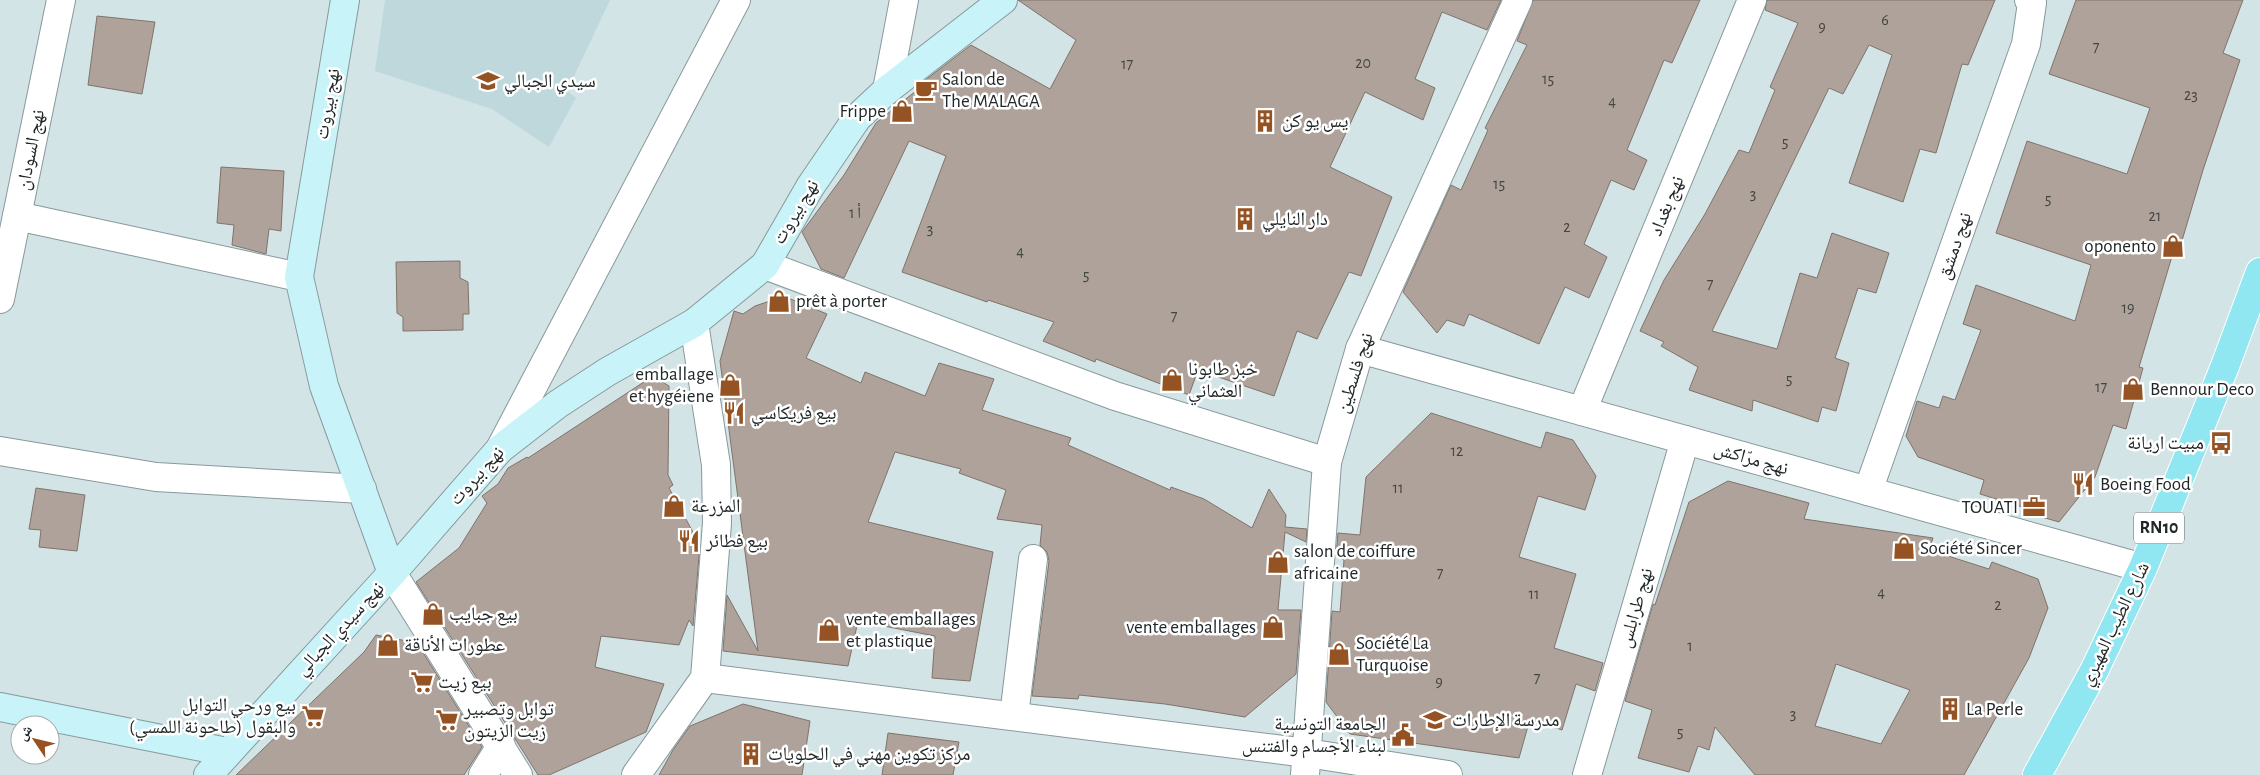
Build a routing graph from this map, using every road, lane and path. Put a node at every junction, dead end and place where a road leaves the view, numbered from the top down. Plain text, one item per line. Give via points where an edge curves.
1 (61, 0) edge
2 (345, 0) edge
3 (736, 0) edge
4 (904, 0) edge
5 (1003, 0) edge
6 (1518, 0) edge
7 (1752, 0) edge
8 (2029, 0) edge
9 (887, 90) junction
10 (17, 216) junction
11 (765, 265) junction
12 (2260, 272) edge
13 (299, 277) junction
14 (0, 299) edge
15 (694, 323) junction
16 (1360, 349) junction
17 (1582, 412) junction
18 (1685, 440) junction
19 (500, 448) junction
20 (0, 451) edge
21 (1327, 462) junction
22 (362, 490) junction
23 (1868, 492) junction
24 (1033, 559) dead end
25 (2143, 568) junction
26 (392, 573) junction
27 (705, 678) junction
28 (0, 707) edge
29 (1014, 716) junction
30 (501, 746) junction
31 (227, 752) junction
32 (1306, 764) edge
33 (208, 775) edge
34 (482, 775) edge
35 (518, 775) edge
36 (636, 775) edge
37 (1448, 775) edge
38 (1586, 775) edge
39 (2036, 775) edge

1 - 10 street, نهج السودان
2 - 13 street, نهج بيروت
3 - 19 street
4 - 9 street
5 - 9 street, نهج بيروت
6 - 16 street, نهج فلسطين
7 - 17 street, نهج بغداد
8 - 23 street, نهج دمشق via 2032,3 2026,44
9 - 11 street, نهج بيروت via 857,118 810,187
10 - 13 street
10 - 14 street, نهج السودان
11 - 15 street, نهج بيروت
11 - 21 street via 1115,396
12 - 25 main road, شارع الطيب المهيري / RN10
13 - 22 street, نهج بيروت via 324,386
15 - 19 street, نهج بيروت via 558,404
15 - 27 street via 716,465 717,523
16 - 17 street, نهج مرّاكش
16 - 21 street, نهج فلسطين
17 - 18 street, نهج مرّاكش
18 - 23 street, نهج مرّاكش
18 - 38 street, نهج طرابلس
19 - 26 street, نهج بيروت
20 - 22 street via 156,477
21 - 32 street, نهج فلسطين
22 - 26 street, نهج بيروت
23 - 25 street, نهج مرّاكش
24 - 29 street
25 - 39 main road, شارع الطيب المهيري / RN10 via 2094,671
26 - 30 street
26 - 31 street, نهج سيدي الجبالي
27 - 29 street
27 - 36 street
28 - 31 street
29 - 32 street
30 - 34 street
30 - 35 street
31 - 33 street, نهج سيدي الجبالي
32 - 37 street

